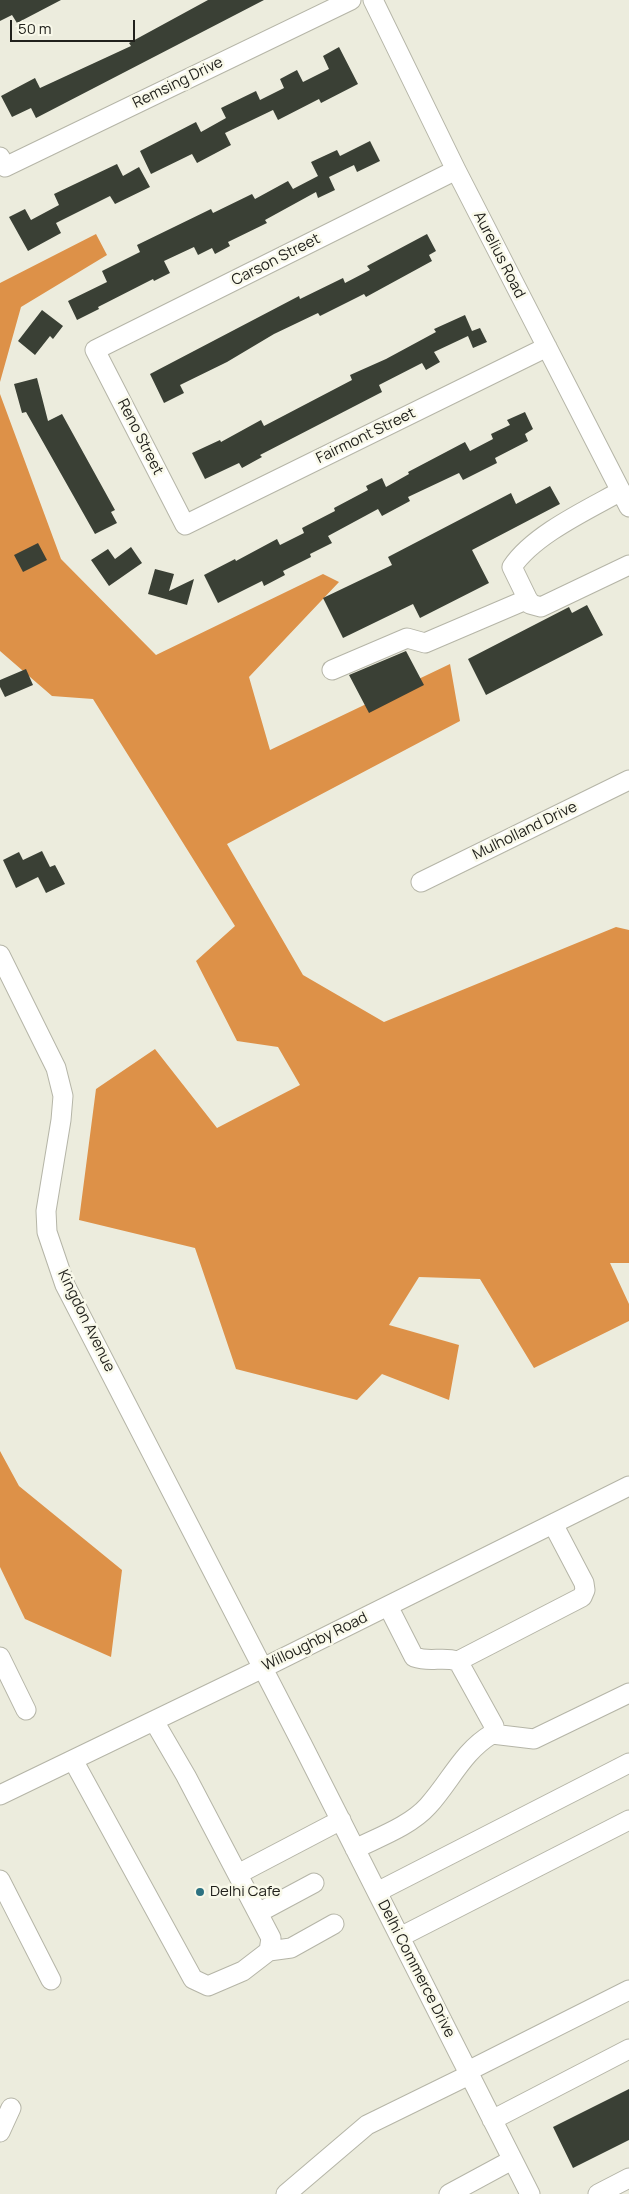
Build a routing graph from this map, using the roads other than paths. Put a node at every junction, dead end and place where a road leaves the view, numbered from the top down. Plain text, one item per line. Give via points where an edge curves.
1 (351, 0) edge
2 (373, 0) edge
3 (2, 162) edge
4 (456, 170) junction
5 (547, 348) junction
6 (95, 350) joint
7 (625, 500) edge
8 (185, 525) joint
9 (629, 565) edge
10 (528, 599) junction
11 (332, 670) dead end
12 (629, 780) edge
13 (421, 882) dead end
14 (0, 955) edge
15 (629, 1486) edge
16 (553, 1524) junction
17 (388, 1606) junction
18 (0, 1657) edge
19 (458, 1661) junction
20 (263, 1668) junction
21 (629, 1693) edge
22 (26, 1710) dead end
23 (154, 1721) junction
24 (492, 1734) junction
25 (302, 1744) joint
26 (73, 1760) junction
27 (629, 1763) edge
28 (0, 1795) edge
29 (341, 1820) junction
30 (629, 1820) edge
31 (355, 1849) junction
32 (238, 1874) junction
33 (0, 1880) edge
34 (314, 1883) dead end
35 (377, 1892) junction
36 (258, 1913) junction
37 (334, 1924) dead end
38 (400, 1937) junction
39 (269, 1951) junction
40 (51, 1980) dead end
41 (629, 1990) edge
42 (629, 2049) edge
43 (469, 2073) junction
44 (11, 2108) dead end
45 (492, 2120) junction
46 (0, 2132) edge
47 (512, 2160) junction
48 (629, 2178) edge
49 (286, 2194) edge
50 (449, 2194) edge
51 (530, 2194) edge
52 (598, 2194) edge

1 - 3 street, Remsing Drive
2 - 4 street, Aurelius Road
4 - 5 street, Aurelius Road
4 - 6 street, Carson Street
5 - 7 street, Aurelius Road
5 - 8 street, Fairmont Street
6 - 8 street, Reno Street
7 - 10 street via 556,528 518,558 512,567
9 - 10 street via 541,607 530,604
10 - 11 street via 425,643 407,638
12 - 13 street, Mulholland Drive
14 - 20 street, Kingdon Avenue via 56,1068 63,1096 46,1211 47,1232 65,1285
15 - 16 street, Willoughby Road
16 - 17 street, Willoughby Road
16 - 19 street via 584,1583 582,1597
17 - 19 street via 414,1657 427,1662 446,1658
17 - 20 street, Willoughby Road
18 - 22 street
19 - 24 street via 494,1726
20 - 23 street, Willoughby Road
20 - 25 street, Kingdon Avenue
21 - 24 street via 534,1739
23 - 26 street, Willoughby Road
23 - 32 street
24 - 31 street via 478,1742 427,1807 408,1822
25 - 29 street, Delhi Commerce Drive
26 - 28 street, Willoughby Road
26 - 39 street via 193,1979 208,1986 243,1971
27 - 35 street
29 - 31 street, Delhi Commerce Drive
29 - 32 street
30 - 38 street
31 - 35 street, Delhi Commerce Drive
32 - 36 street
33 - 40 street
34 - 36 street
35 - 38 street, Delhi Commerce Drive
36 - 39 street via 271,1938
37 - 39 street via 291,1948
38 - 43 street, Delhi Commerce Drive
41 - 43 street
42 - 45 street
43 - 45 street, Delhi Commerce Drive
43 - 49 street via 367,2125
44 - 46 street
45 - 47 street, Delhi Commerce Drive
47 - 50 street
47 - 51 street, Delhi Commerce Drive
48 - 52 street

